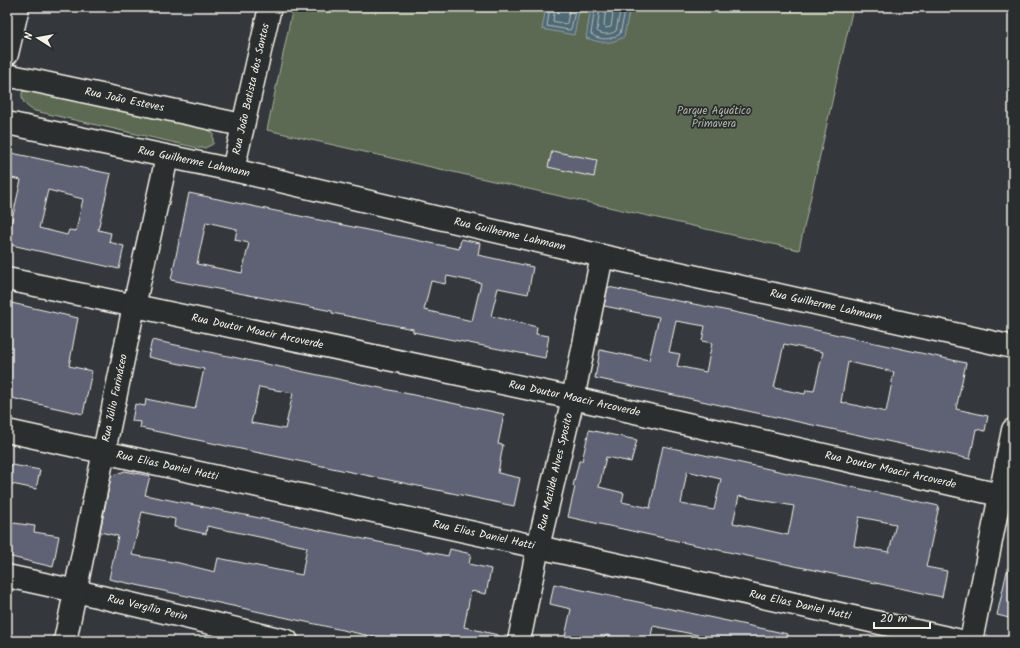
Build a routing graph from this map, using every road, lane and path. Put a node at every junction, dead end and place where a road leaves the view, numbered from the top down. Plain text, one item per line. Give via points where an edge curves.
1 (18, 7) edge
2 (270, 7) edge
3 (7, 54) edge
4 (7, 76) edge
5 (7, 123) edge
6 (242, 125) junction
7 (167, 157) junction
8 (233, 170) junction
9 (602, 256) junction
10 (7, 279) edge
11 (134, 306) junction
12 (1013, 347) edge
13 (573, 398) junction
14 (1013, 430) edge
15 (7, 431) edge
16 (103, 452) junction
17 (1006, 497) edge
18 (538, 547) junction
19 (7, 576) edge
20 (76, 591) junction
21 (65, 641) edge
22 (287, 641) edge
23 (519, 641) edge
24 (961, 641) edge
25 (971, 641) edge

1 - 3 street
2 - 6 street, Rua João Batista dos Santos
4 - 6 street, Rua João Esteves
5 - 7 street, Rua Guilherme Lahmann
6 - 8 street, Rua João Batista dos Santos
7 - 8 street, Rua Guilherme Lahmann
7 - 11 street, Rua Júlio Farináceo
8 - 9 street, Rua Guilherme Lahmann
9 - 12 street, Rua Guilherme Lahmann
9 - 13 street, Rua Matilde Alves Sposito
10 - 11 street, Rua Doutor Moacir Arcoverde
11 - 13 street, Rua Doutor Moacir Arcoverde
11 - 16 street, Rua Júlio Farináceo
13 - 17 street, Rua Doutor Moacir Arcoverde
13 - 18 street, Rua Matilde Alves Sposito
14 - 17 street
15 - 16 street, Rua Elias Daniel Hatti
16 - 18 street, Rua Elias Daniel Hatti
16 - 20 street, Rua Júlio Farináceo
17 - 25 street
18 - 23 street, Rua Matilde Alves Sposito
18 - 24 street, Rua Elias Daniel Hatti
19 - 20 street, Rua Vergílio Perin
20 - 21 street, Rua Júlio Farináceo
20 - 22 street, Rua Vergílio Perin

